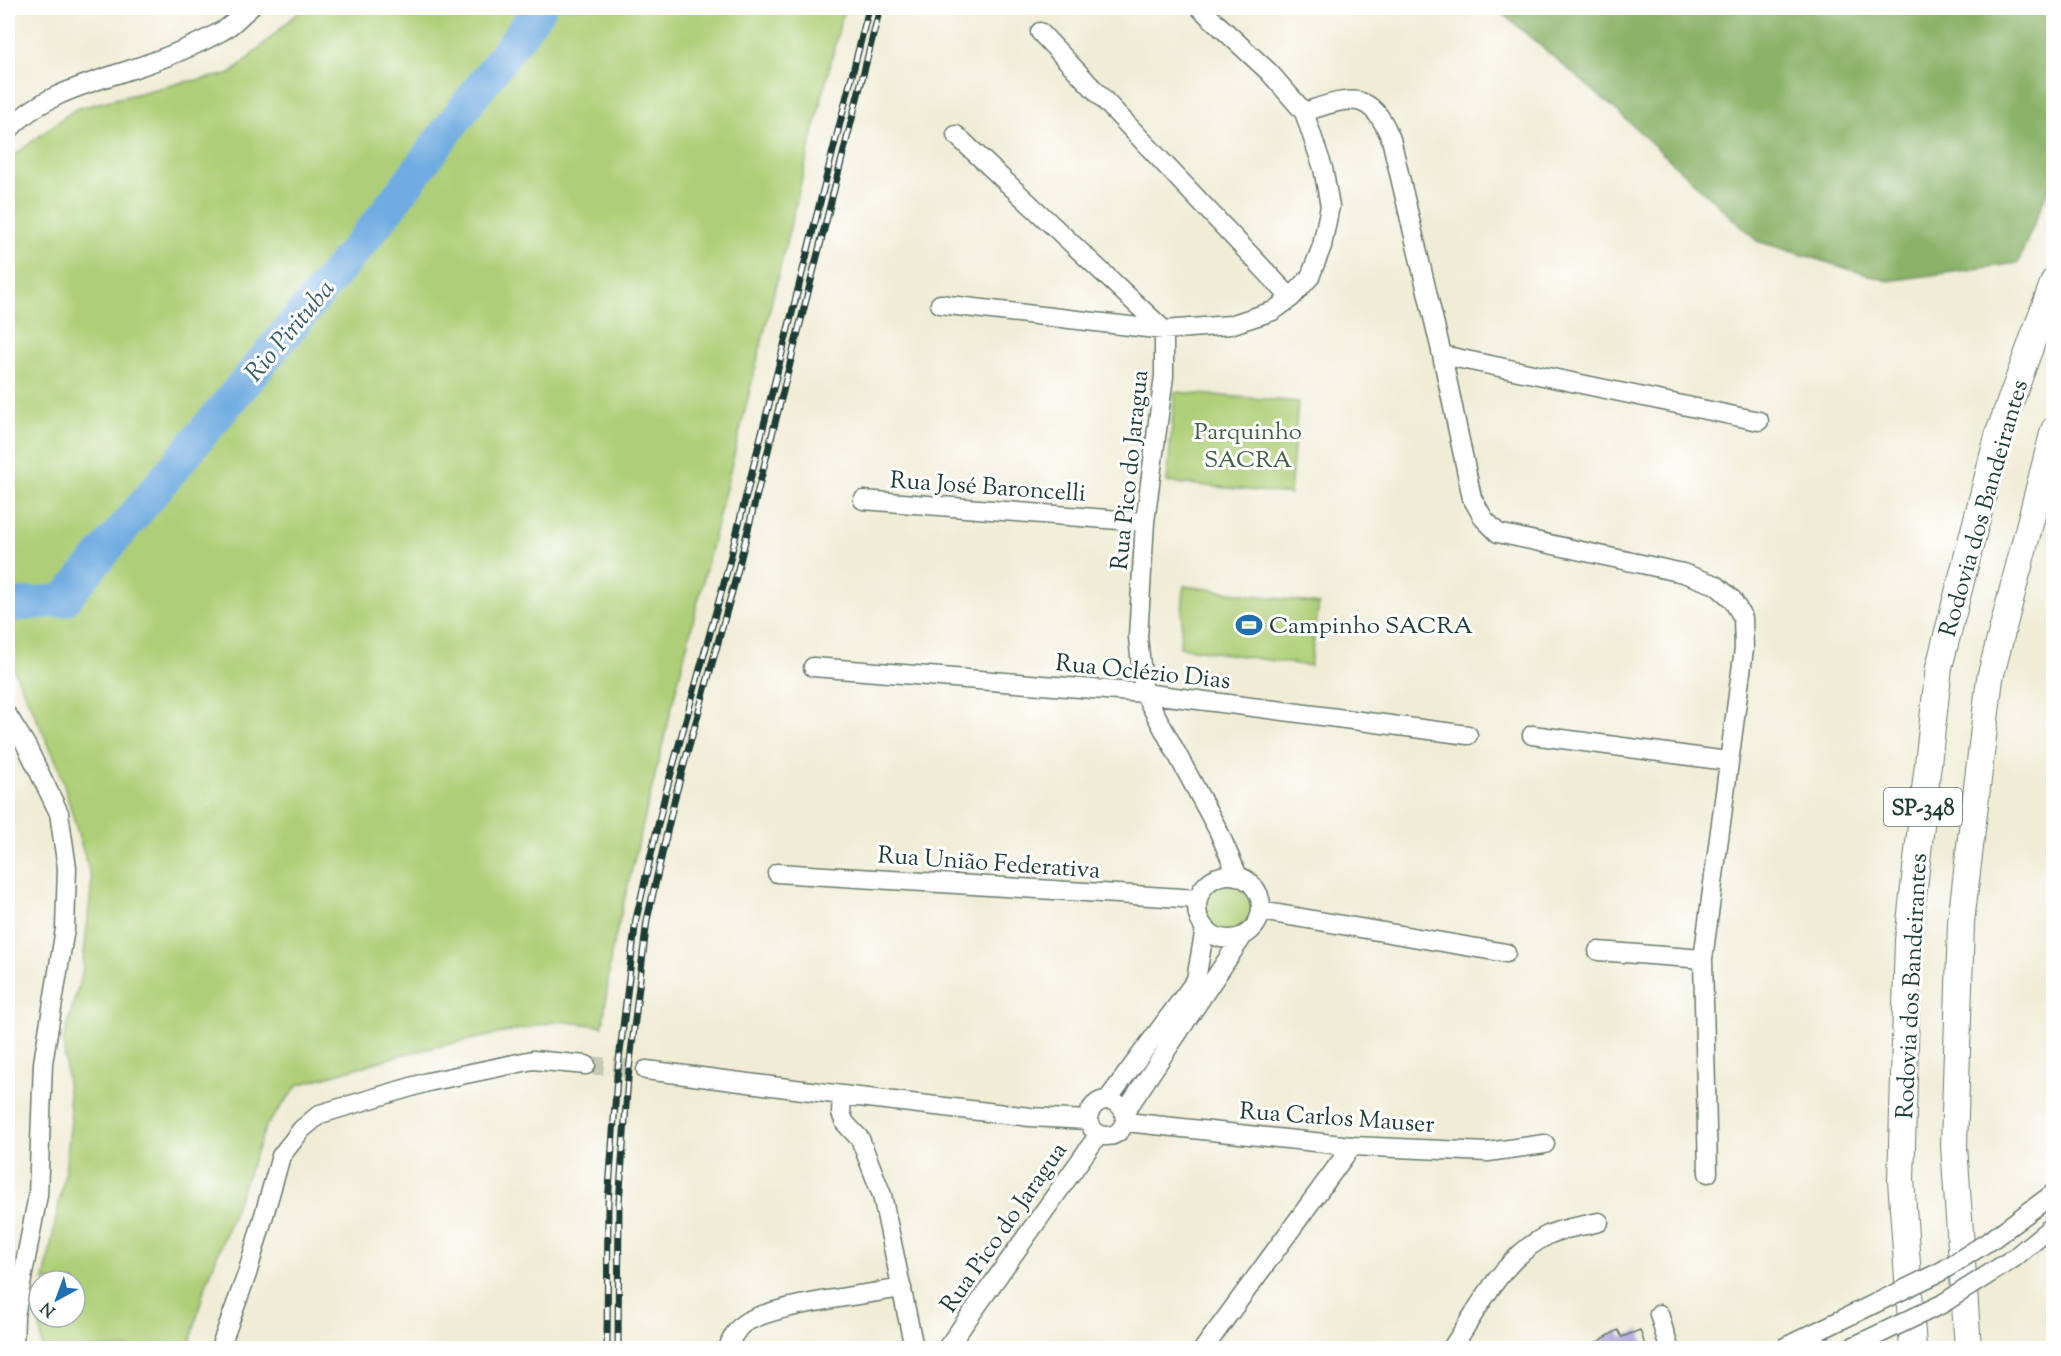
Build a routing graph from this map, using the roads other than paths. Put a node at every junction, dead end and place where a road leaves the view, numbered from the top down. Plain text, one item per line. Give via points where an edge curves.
1 (250, 8) edge
2 (1200, 8) edge
3 (1040, 32) dead end
4 (1304, 112) junction
5 (8, 131) edge
6 (956, 135) dead end
7 (2054, 281) edge
8 (1291, 298) junction
9 (940, 304) dead end
10 (1164, 330) junction
11 (1442, 355) junction
12 (1759, 421) dead end
13 (2054, 429) edge
14 (863, 500) dead end
15 (1145, 522) junction
16 (813, 666) dead end
17 (1144, 693) junction
18 (8, 716) edge
19 (1468, 735) dead end
20 (1532, 735) dead end
21 (1727, 761) junction
22 (777, 873) dead end
23 (1238, 876) junction
24 (1198, 899) junction
25 (1261, 911) junction
26 (1205, 928) junction
27 (1243, 936) junction
28 (1598, 951) dead end
29 (1506, 953) dead end
30 (1703, 959) junction
31 (586, 1065) tunnel mouth
32 (646, 1070) tunnel mouth
33 (842, 1095) junction
34 (1108, 1099) junction
35 (1126, 1117) junction
36 (1093, 1127) junction
37 (1545, 1144) dead end
38 (1352, 1146) junction
39 (1708, 1173) dead end
40 (2054, 1193) edge
41 (1599, 1222) dead end
42 (2054, 1225) edge
43 (902, 1288) junction
44 (1659, 1314) dead end
45 (14, 1348) edge
46 (220, 1348) edge
47 (729, 1348) edge
48 (914, 1348) edge
49 (947, 1348) edge
50 (1204, 1348) edge
51 (1452, 1348) edge
52 (1669, 1348) edge
53 (1783, 1348) edge
54 (1850, 1348) edge
55 (1913, 1348) edge
56 (1968, 1348) edge

1 - 5 street via 225,30 180,51 45,102
2 - 4 street via 1269,72
3 - 8 street
4 - 8 street via 1323,168 1330,206 1322,246 1310,277
4 - 11 street via 1346,99 1365,103 1383,120 1391,139
6 - 10 street
7 - 55 highway, Rodovia dos Bandeirantes / SP-348 via 1999,433 1939,668 1908,940 1901,1180
8 - 10 street via 1248,321
9 - 10 street
10 - 15 street, Rua Pico do Jaragua via 1164,376
11 - 12 street
11 - 21 street via 1472,498 1498,533 1683,573 1716,585 1732,599 1743,618 1744,649
13 - 56 highway, Rodovia dos Bandeirantes / SP-348 via 1990,678 1961,922 1954,1146
14 - 15 street, Rua José Baroncelli
15 - 17 street, Rua Pico do Jaragua via 1138,637
16 - 17 street, Rua Oclézio Dias
17 - 19 street, Rua Oclézio Dias
17 - 23 street, Rua Pico do Jaragua via 1218,830
18 - 45 street via 59,813 67,868 65,929 44,1063 38,1195 15,1316
20 - 21 street
21 - 30 street
22 - 24 street, Rua União Federativa
23 - 24 street via 1208,882
23 - 25 street via 1256,889
24 - 26 street via 1197,909
25 - 27 street via 1252,930
25 - 29 street
26 - 27 street via 1222,938
26 - 34 street via 1196,980
27 - 35 street
28 - 30 street
30 - 39 street
31 - 46 street via 533,1060 428,1082 320,1114 281,1156 247,1274
32 - 33 street
33 - 36 street
33 - 43 street via 845,1123 860,1139 882,1195
34 - 35 street
34 - 36 street via 1097,1102 1089,1112
35 - 36 street via 1122,1130 1112,1136
35 - 38 street, Rua Carlos Mauser
36 - 49 street, Rua Pico do Jaragua
37 - 38 street, Rua Carlos Mauser via 1488,1152
38 - 50 street
40 - 53 street, bridge via 1941,1271
41 - 51 street via 1551,1233 1527,1247 1501,1273
42 - 54 street, bridge via 2014,1257 1942,1304
43 - 47 street via 768,1313 743,1324
43 - 48 street
44 - 52 street

